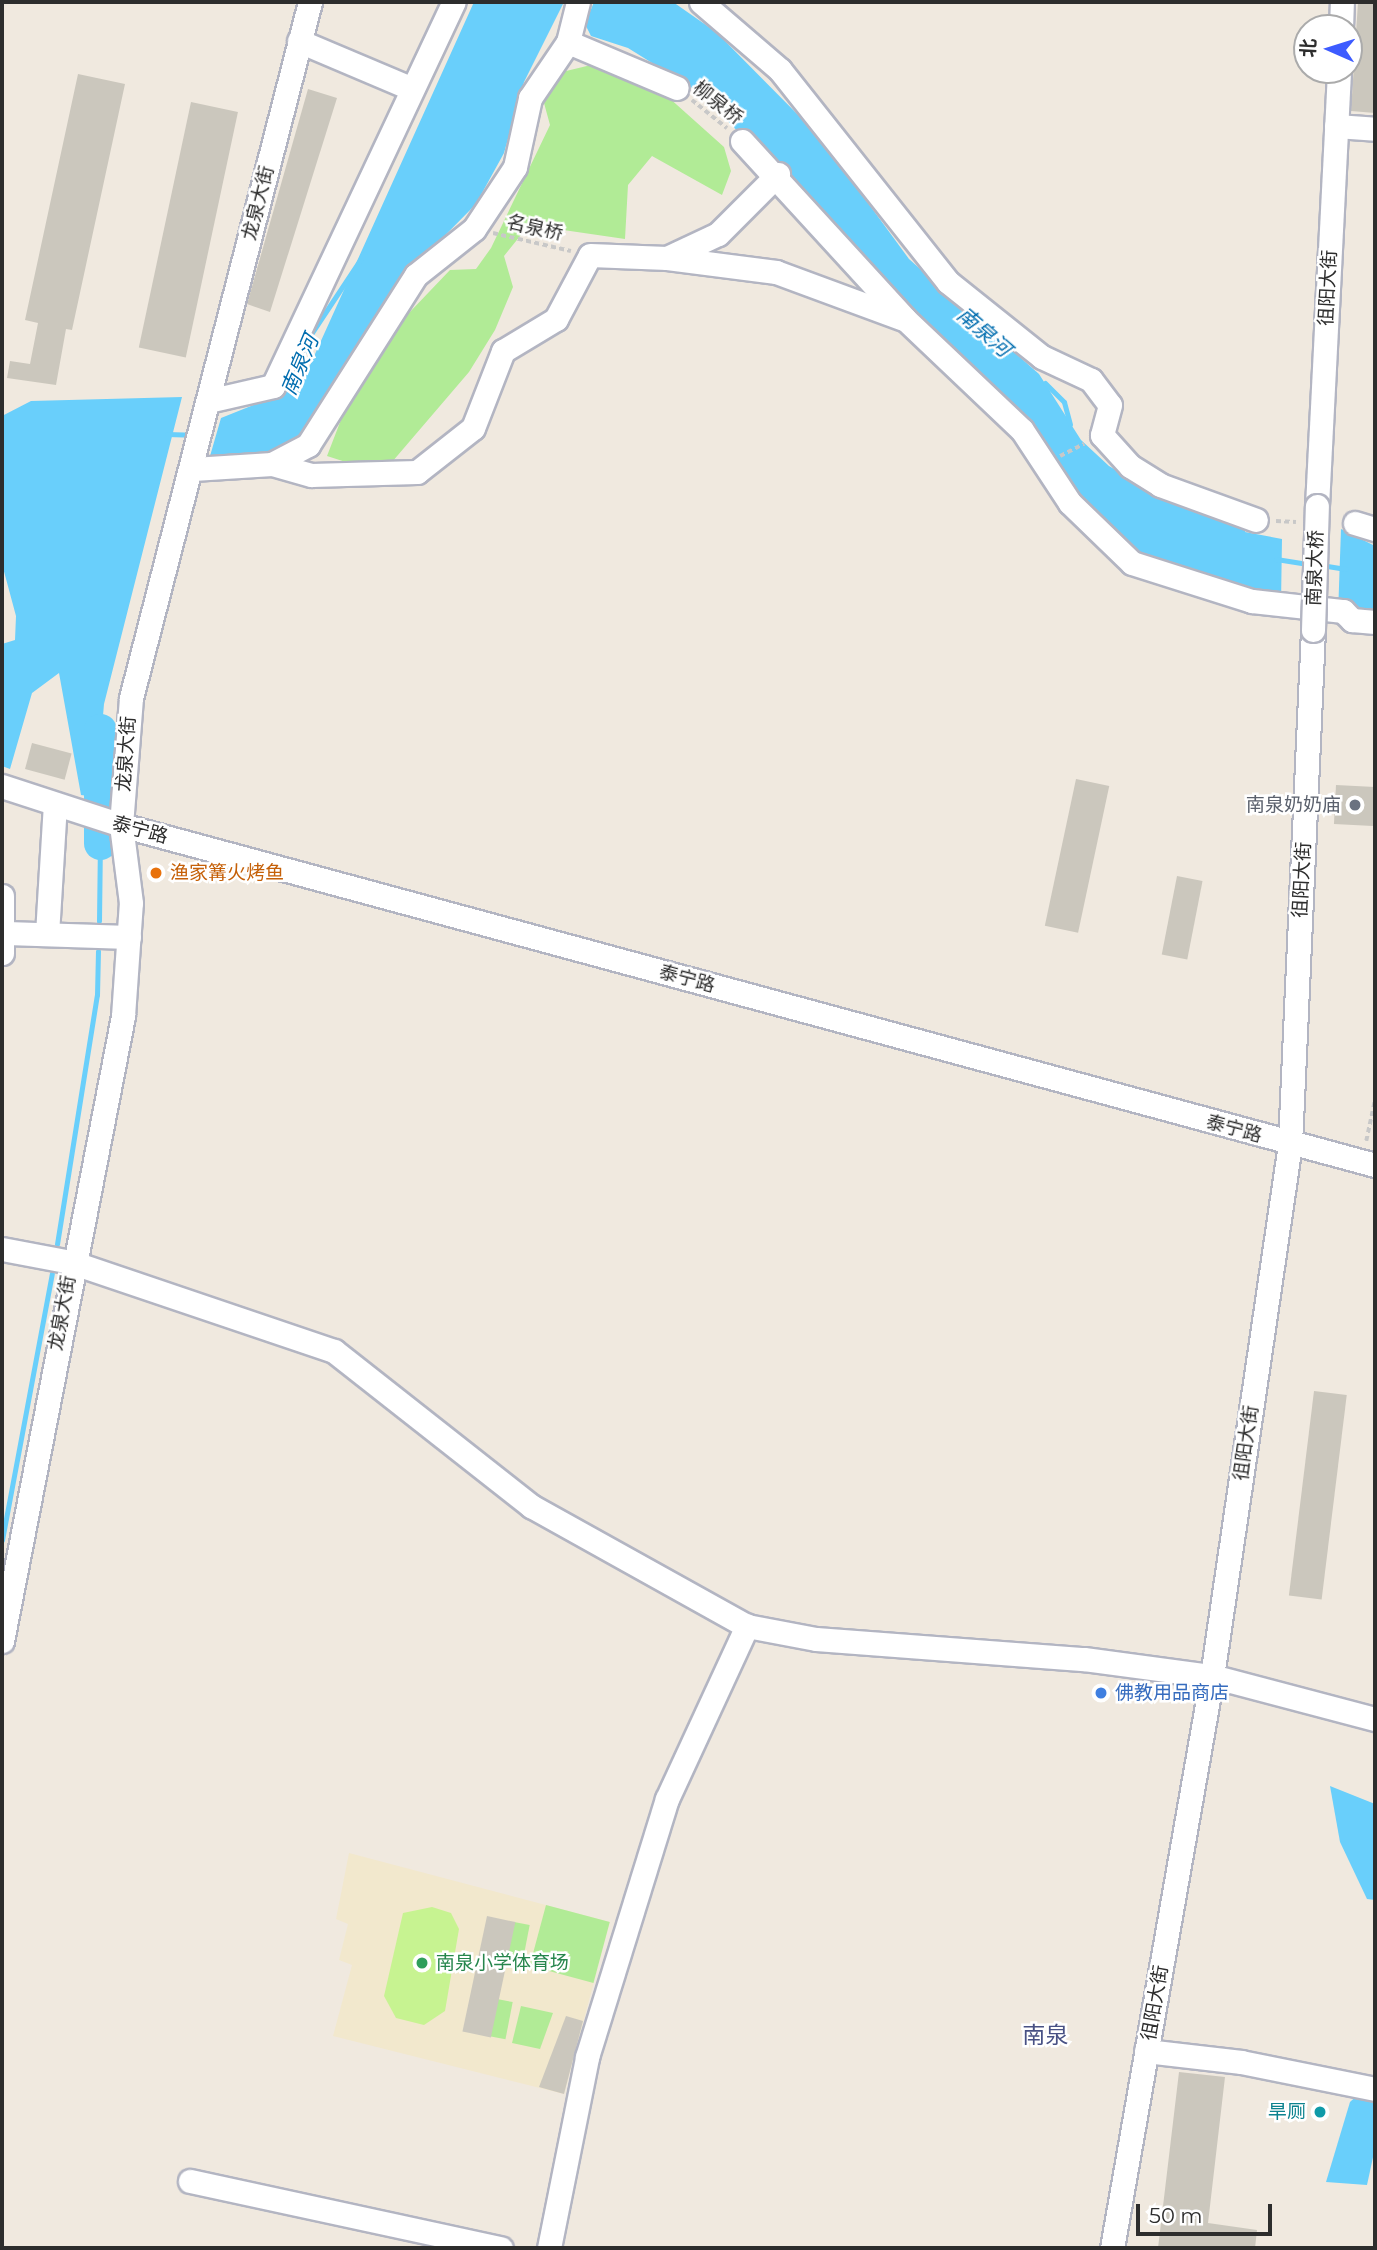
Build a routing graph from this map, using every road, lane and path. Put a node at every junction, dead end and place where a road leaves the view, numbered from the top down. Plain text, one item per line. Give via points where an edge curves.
1 (310, 2) edge
2 (454, 2) edge
3 (578, 2) edge
4 (701, 2) edge
5 (299, 41) junction
6 (568, 42) junction
7 (1338, 84) edge
8 (410, 88) junction
9 (677, 88) joint
10 (1336, 127) junction
11 (1375, 129) edge
12 (742, 141) joint
13 (778, 174) junction
14 (474, 229) junction
15 (590, 255) junction
16 (667, 258) junction
17 (905, 319) junction
18 (208, 401) junction
19 (1102, 435) junction
20 (1044, 463) junction
21 (272, 464) junction
22 (193, 469) junction
23 (1317, 514) junction
24 (1256, 520) joint
25 (1375, 622) edge
26 (1313, 630) joint
27 (2, 786) edge
28 (55, 804) junction
29 (121, 825) junction
30 (2, 896) edge
31 (47, 934) junction
32 (129, 937) junction
33 (4, 943) edge
34 (1375, 1098) edge
35 (1290, 1144) junction
36 (1368, 1164) edge
37 (2, 1249) edge
38 (71, 1262) junction
39 (747, 1626) junction
40 (2, 1641) edge
41 (1212, 1676) junction
42 (1375, 1719) edge
43 (1146, 2051) junction
44 (1375, 2089) edge
45 (190, 2181) dead end
46 (501, 2248) edge
47 (549, 2248) edge
48 (1112, 2248) edge

1 - 5 street, 龙泉大街
2 - 8 street
3 - 6 street
4 - 19 street via 780,70 948,282 1042,357 1091,380 1110,405
5 - 8 street
5 - 18 street, 龙泉大街
6 - 9 street
6 - 14 street via 530,98 514,167
7 - 10 street, 徂阳大街
8 - 18 street via 273,387
9 - 12 path, 柳泉桥
10 - 11 street
10 - 23 street, 徂阳大街
12 - 13 street
13 - 16 street via 718,234
13 - 17 street
14 - 15 path, 名泉桥
14 - 21 street via 416,275 309,445
15 - 16 street
15 - 21 street via 556,319 503,351 473,428 417,472 311,475
16 - 17 street via 776,272
17 - 20 street via 1023,430
18 - 22 street, 龙泉大街
19 - 20 path
19 - 24 street via 1130,466 1160,485
20 - 25 street via 1070,503 1132,563 1252,601 1343,611 1352,620
21 - 22 street
22 - 29 street, 龙泉大街 via 131,698
23 - 24 path
23 - 26 street, 南泉大桥, bridge
26 - 35 street, 徂阳大街
27 - 28 street, 泰宁路
28 - 29 street, 泰宁路
28 - 31 street
29 - 32 street, 龙泉大街
29 - 35 street, 泰宁路
30 - 33 street
31 - 32 street
31 - 33 street
32 - 38 street, 龙泉大街 via 123,1016
34 - 36 path
35 - 36 street, 泰宁路
35 - 41 street, 徂阳大街
37 - 38 street
38 - 39 street via 334,1351 531,1506
38 - 40 street, 龙泉大街
39 - 41 street via 816,1639 1084,1659
39 - 47 street via 667,1799 587,2057
41 - 42 street
41 - 43 street, 徂阳大街
43 - 44 street
43 - 48 street, 徂阳大街
45 - 46 street

